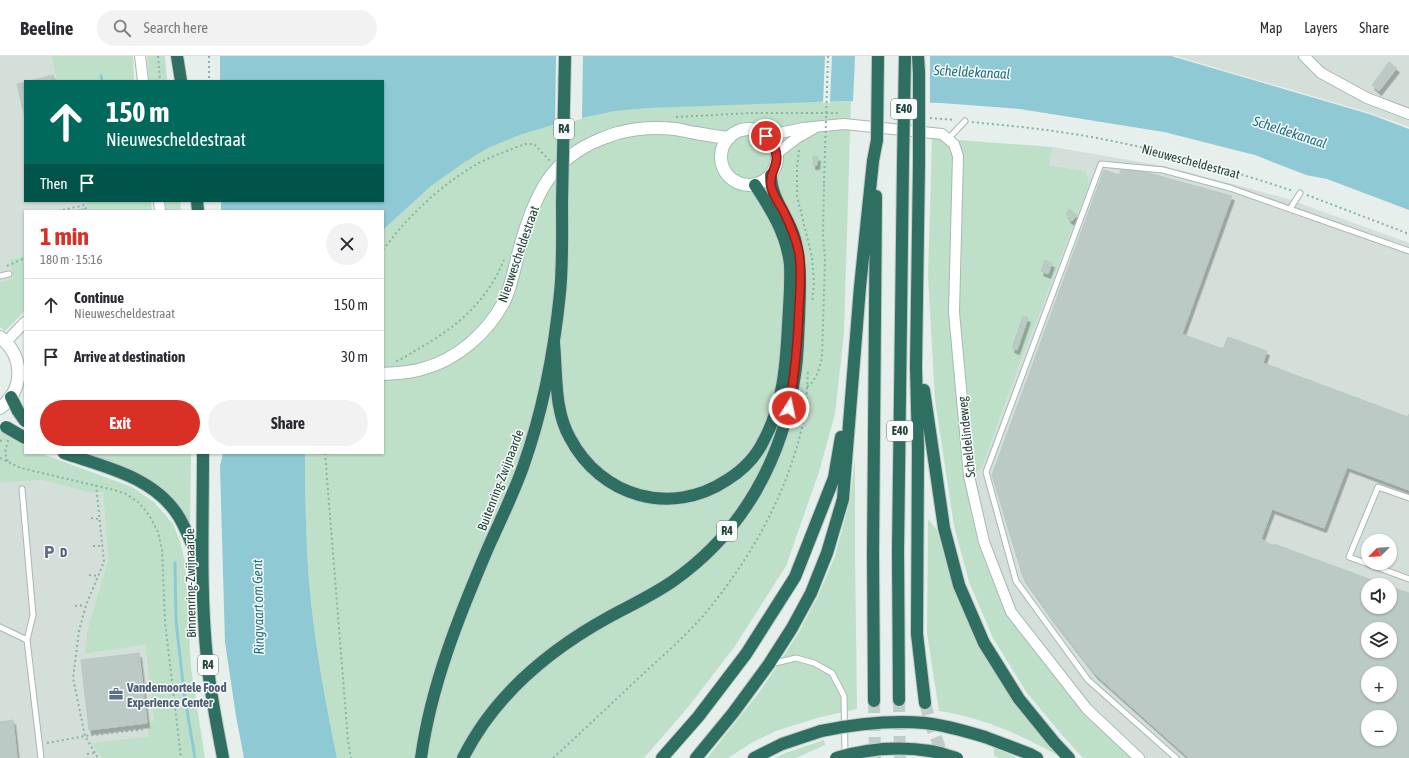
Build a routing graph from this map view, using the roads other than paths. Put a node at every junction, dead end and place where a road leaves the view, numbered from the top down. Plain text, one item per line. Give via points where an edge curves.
1 (140, 56) edge
2 (177, 56) edge
3 (565, 56) edge
4 (878, 56) edge
5 (905, 56) edge
6 (918, 56) edge
7 (1304, 56) edge
8 (142, 80) edge
9 (181, 80) edge
10 (1409, 114) edge
11 (966, 121) road end
12 (816, 127) junction
13 (695, 133) junction
14 (766, 136) junction
15 (729, 138) junction
16 (948, 139) junction
17 (721, 154) junction
18 (776, 154) junction
19 (875, 161) junction
20 (771, 175) junction
21 (755, 185) junction
22 (1300, 193) road end
23 (1290, 209) junction
24 (1409, 251) edge
25 (9, 274) dead end
26 (0, 276) edge
27 (917, 276) junction
28 (24, 323) edge
29 (3, 339) edge
30 (554, 343) junction
31 (21, 362) edge
32 (384, 374) edge
33 (21, 383) edge
34 (851, 384) junction
35 (11, 397) junction
36 (0, 408) edge
37 (22, 416) edge
38 (5, 429) edge
39 (24, 438) edge
40 (67, 454) edge
41 (203, 454) edge
42 (22, 489) dead end
43 (1409, 498) edge
44 (202, 570) junction
45 (1409, 579) edge
46 (0, 627) edge
47 (28, 640) junction
48 (769, 664) junction
49 (899, 700) tunnel mouth
50 (874, 701) tunnel mouth
51 (925, 703) tunnel mouth
52 (41, 758) edge
53 (223, 758) edge
54 (421, 758) edge
55 (463, 758) edge
56 (662, 758) edge
57 (696, 758) edge
58 (754, 758) edge
59 (836, 758) edge
60 (845, 758) edge
61 (957, 758) edge
62 (1037, 758) edge
63 (1068, 758) edge
64 (1139, 758) edge
65 (1176, 758) edge

1 - 8 street
2 - 9 highway
3 - 30 highway, Buitenring-Zwijnaarde / R4, bridge via 560,291
4 - 19 highway, E40, bridge
5 - 49 highway, E40, bridge via 898,551
6 - 27 highway, bridge
7 - 10 street via 1321,73 1366,98
11 - 16 lane
12 - 14 street
12 - 16 street via 844,124 942,134
12 - 18 street
13 - 15 main road, Nieuwescheldestraat
13 - 17 main road, Nieuwescheldestraat
13 - 32 main road, Nieuwescheldestraat via 676,129 645,128 618,133 591,143 569,156 543,187 530,213 504,301 486,328 465,348 440,363 405,373
14 - 15 main road via 754,130 747,130
14 - 18 main road via 775,147
15 - 17 main road
16 - 64 street, Scheldelindeweg via 954,144 958,156 954,312 969,476 984,542 1011,612 1087,709
17 - 21 main road via 724,171 730,178 737,183
18 - 20 main road
19 - 34 highway
19 - 50 highway, E40
20 - 21 main road
20 - 55 highway, R4 via 773,194 788,221 799,253 798,339 789,408 781,437 756,492 718,543 696,564 647,598 578,636 523,678 501,700 482,725
21 - 30 highway, R4 via 768,204 787,248 790,264 787,346 782,390 775,415 752,459 737,474 717,486 678,499 656,499 636,494 618,488 599,475 582,457 569,438 563,423
22 - 23 lane
23 - 24 lane
23 - 65 lane via 1230,188 1163,170 1101,164 986,472 1016,581 1088,680
25 - 26 lane
27 - 51 highway via 917,634
27 - 63 highway via 925,401 944,528 959,585 984,643 1003,674 1019,699
28 - 29 street
29 - 31 main road
30 - 54 highway, Buitenring-Zwijnaarde / R4 via 549,375 525,462 448,648 433,696
31 - 33 main road
33 - 35 main road
34 - 48 highway via 842,499 827,553 811,593
34 - 56 highway via 834,478 795,577 746,654 698,717
35 - 36 main road
35 - 37 highway
38 - 39 highway, bridge
40 - 44 highway, R4 via 126,474 160,495 180,519
41 - 44 highway, Binnenring-Zwijnaarde / R4
42 - 47 lane via 33,615
43 - 45 lane via 1378,487 1349,557
44 - 53 highway, Binnenring-Zwijnaarde / R4 via 207,659
46 - 47 lane
47 - 52 lane
48 - 57 highway
48 - 60 lane via 796,658 814,663 832,673 844,696
58 - 62 highway, bridge via 782,744 821,731 860,724 893,722 926,723 956,729 985,737
59 - 61 highway, bridge via 879,749 905,748

